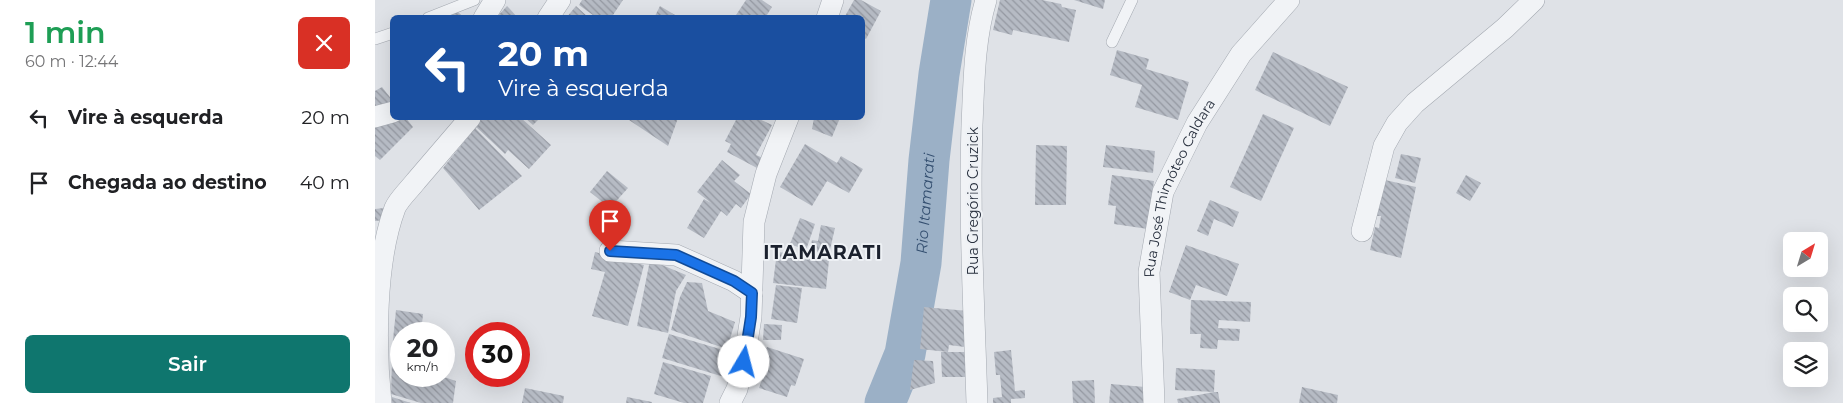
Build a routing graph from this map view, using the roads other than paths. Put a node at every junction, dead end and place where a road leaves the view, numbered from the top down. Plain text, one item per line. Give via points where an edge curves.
1 (474, 0) edge
2 (495, 0) edge
3 (560, 0) edge
4 (833, 0) edge
5 (986, 0) edge
6 (1132, 0) edge
7 (1289, 0) edge
8 (1534, 0) edge
9 (436, 15) edge
10 (486, 15) edge
11 (550, 15) edge
12 (828, 15) edge
13 (390, 34) edge
14 (375, 39) edge
15 (1112, 42) dead end
16 (390, 113) edge
17 (375, 116) edge
18 (468, 120) edge
19 (787, 120) edge
20 (382, 224) edge
21 (1362, 231) dead end
22 (610, 251) dead end
23 (378, 259) edge
24 (752, 293) junction
25 (381, 403) edge
26 (730, 403) edge
27 (977, 403) edge
28 (1154, 403) edge

1 - 9 lane
2 - 10 street
3 - 11 street
4 - 12 street
5 - 27 street, Rua Gregório Cruzick via 980,20 974,83 970,190
6 - 15 lane
7 - 28 street, Rua José Thimóteo Caldara via 1241,54 1197,123 1163,192 1149,272
8 - 21 street via 1422,97 1397,123 1384,146
13 - 14 lane
16 - 17 street
18 - 20 street
19 - 24 street via 766,174 754,222
20 - 23 street
22 - 24 street via 676,255 734,281
23 - 25 street via 375,351
24 - 26 street via 744,362

